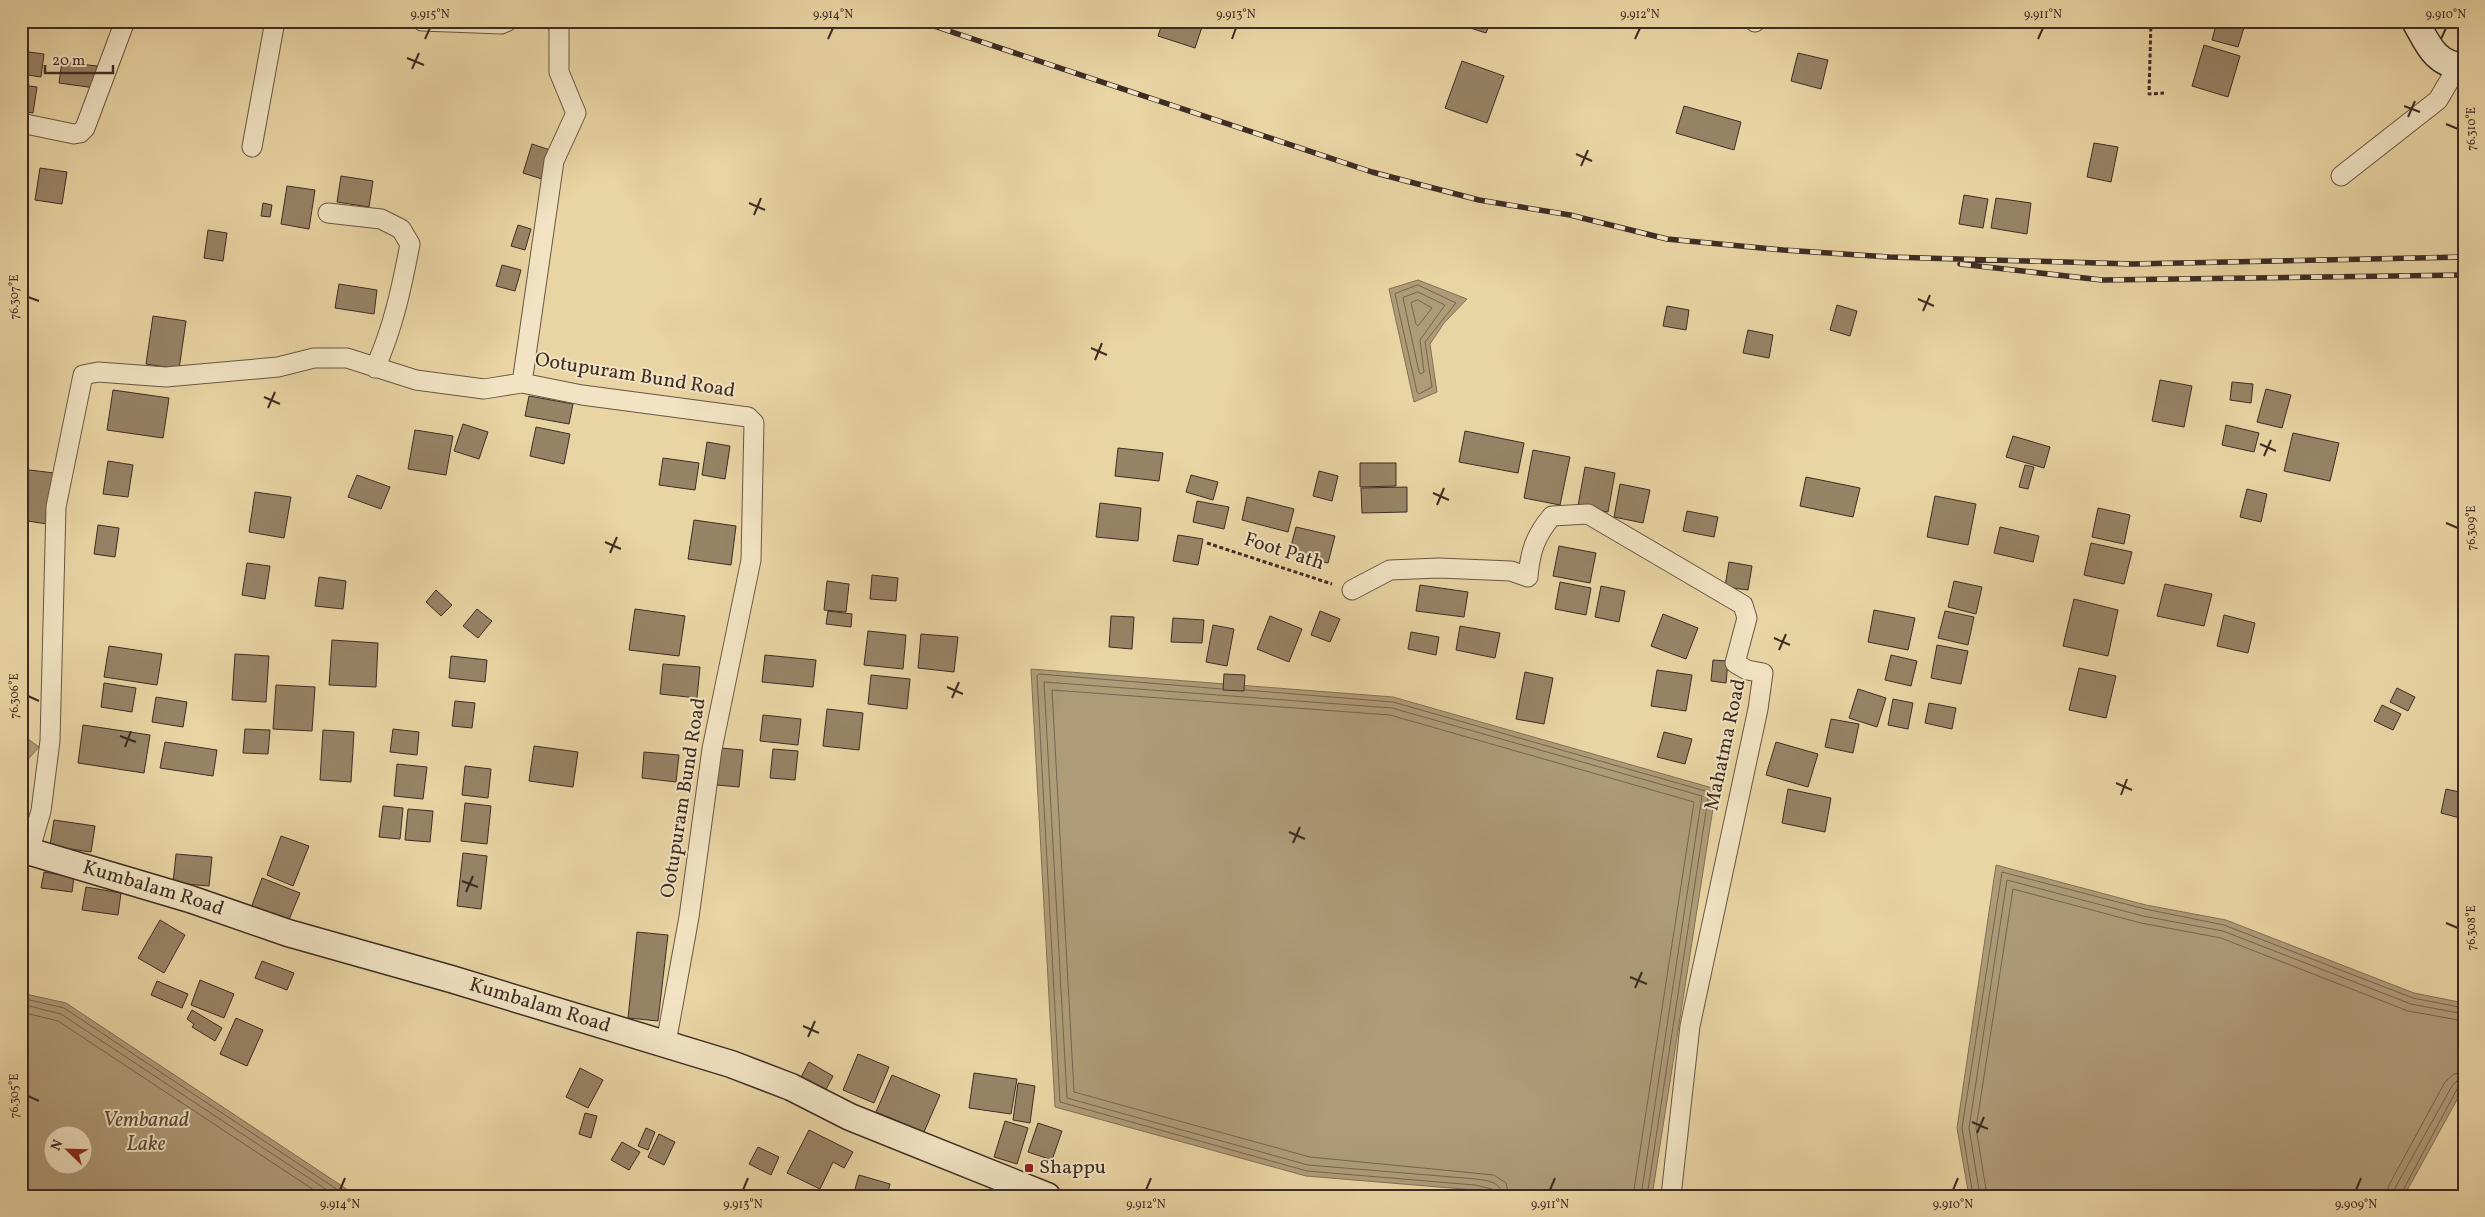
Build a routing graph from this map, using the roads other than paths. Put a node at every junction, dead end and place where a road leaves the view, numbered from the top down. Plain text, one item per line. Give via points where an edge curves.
1 (125, 21) edge
2 (275, 21) edge
3 (422, 21) edge
4 (508, 21) edge
5 (554, 21) edge
6 (2415, 21) edge
7 (2461, 67) edge
8 (21, 123) edge
9 (252, 147) dead end
10 (2341, 176) dead end
11 (328, 213) dead end
12 (375, 368) junction
13 (522, 382) junction
14 (1352, 590) road end
15 (25, 850) edge
16 (666, 1043) junction
17 (1047, 1196) edge
18 (1671, 1196) edge

1 - 8 street via 86,128 74,134
2 - 9 street
3 - 4 street via 501,24
5 - 13 street, Ootupuram Bund Road via 558,21 559,27 559,72 576,114 554,161
6 - 7 main road via 2440,60
7 - 10 street via 2438,100
11 - 12 street via 381,219 401,229 410,244 386,344
12 - 13 street via 416,380 484,389
12 - 15 street via 347,358 314,358 278,367 184,376 98,372 82,375 56,507 50,741 41,811
13 - 16 street, Ootupuram Bund Road via 582,395 748,417 754,423 751,560 712,749 689,917
14 - 18 street, Mahatma Road via 1390,570 1511,571 1528,578 1530,551 1552,516 1588,514 1743,605 1747,618 1735,663 1747,670 1763,673 1690,1026
15 - 16 main road, Kumbalam Road via 190,899 288,933
16 - 17 main road, Kumbalam Road via 791,1087 850,1117

